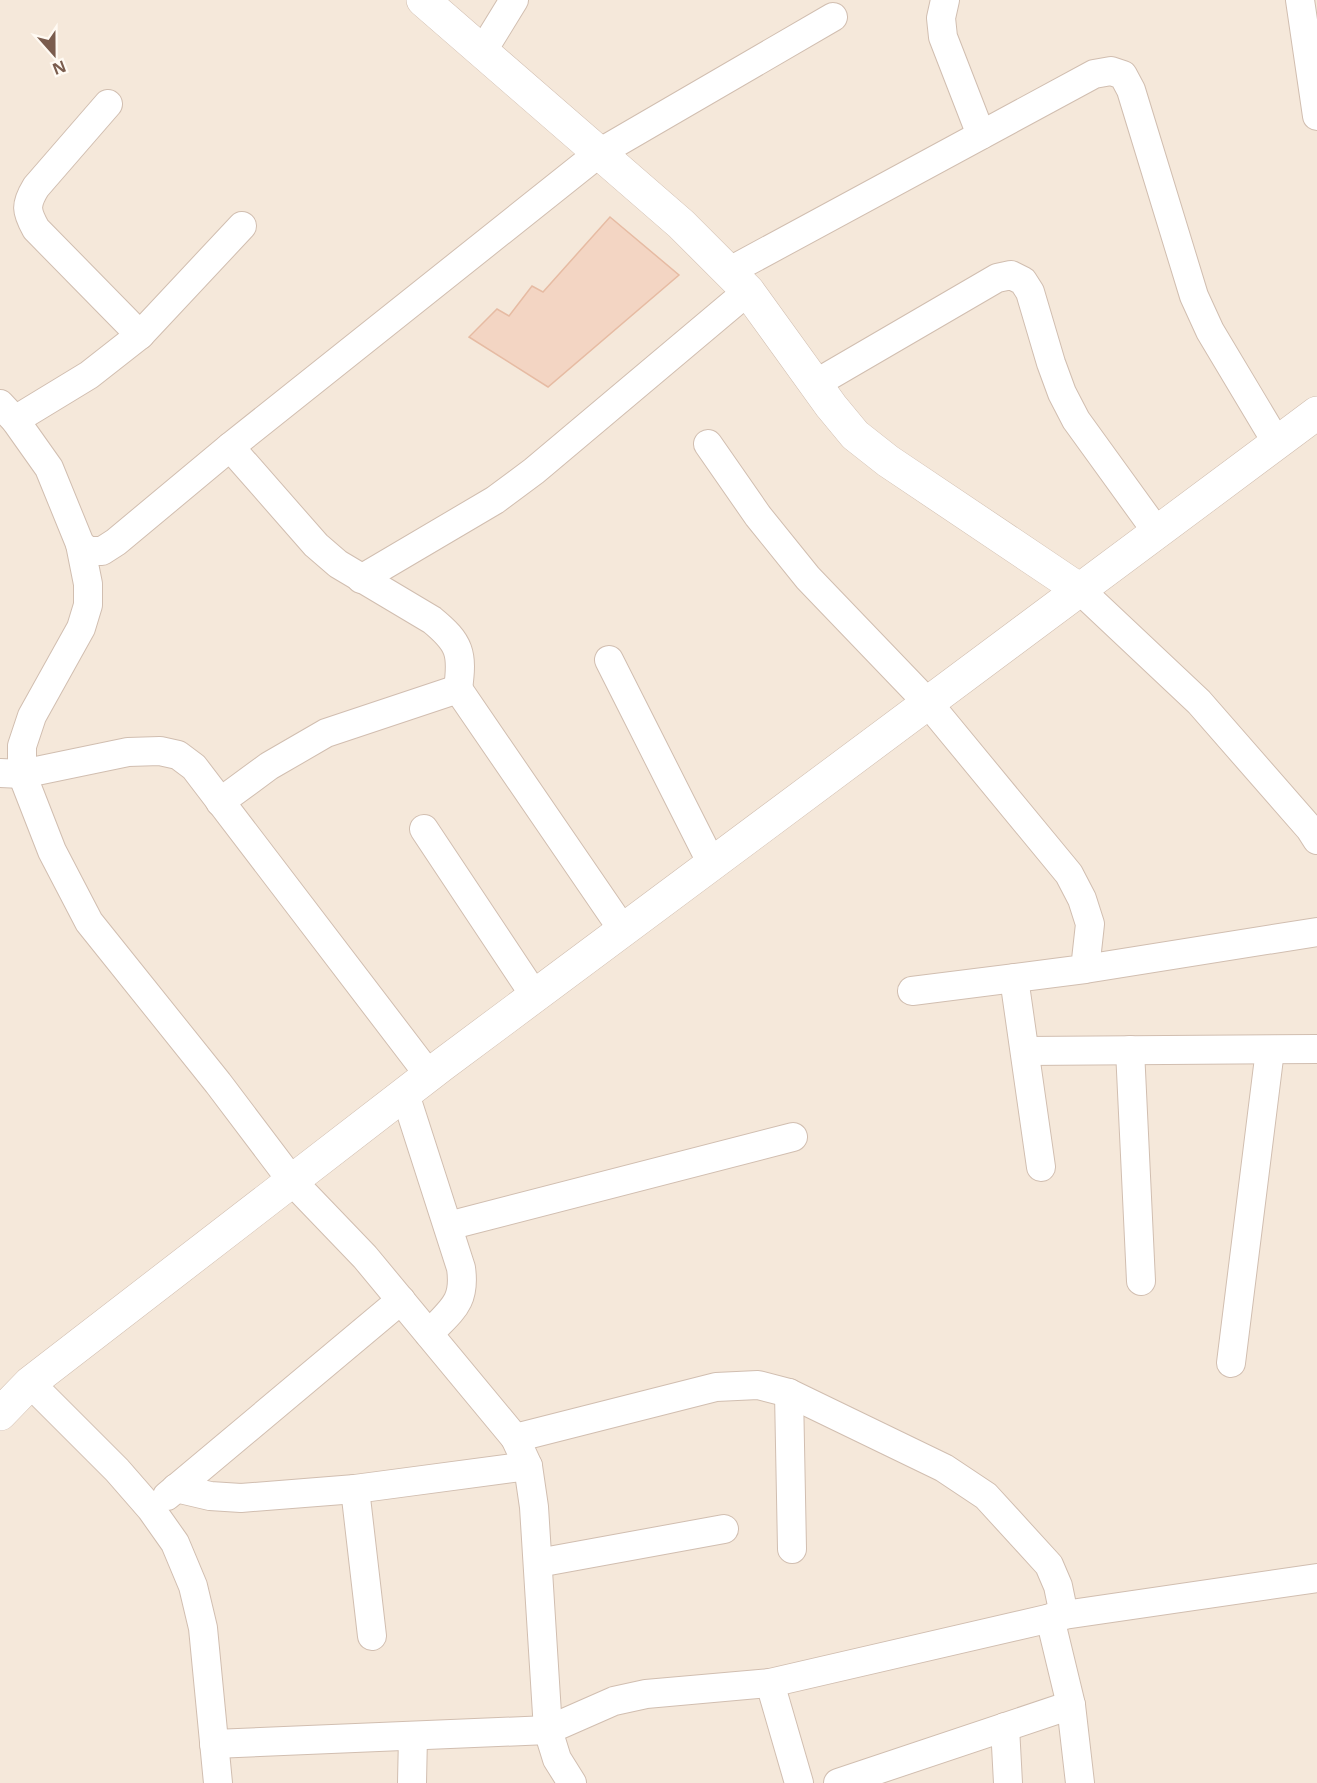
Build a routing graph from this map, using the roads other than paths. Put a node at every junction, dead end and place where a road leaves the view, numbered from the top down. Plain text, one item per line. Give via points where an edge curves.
1 (423, 0) edge
2 (514, 0) edge
3 (945, 0) edge
4 (1300, 0) edge
5 (832, 17) dead end
6 (482, 52) junction
7 (108, 104) dead end
8 (1317, 116) edge
9 (981, 135) junction
10 (599, 153) junction
11 (242, 226) dead end
12 (738, 281) junction
13 (140, 335) junction
14 (815, 384) junction
15 (8, 412) edge
16 (1317, 413) edge
17 (1277, 443) junction
18 (708, 444) dead end
19 (230, 447) junction
20 (1157, 532) junction
21 (80, 544) junction
22 (361, 579) junction
23 (1080, 590) junction
24 (609, 660) dead end
25 (458, 689) junction
26 (928, 704) junction
27 (11, 773) edge
28 (220, 802) junction
29 (424, 829) dead end
30 (1317, 840) edge
31 (712, 864) junction
32 (623, 930) junction
33 (1317, 932) edge
34 (1085, 969) junction
35 (1014, 978) junction
36 (912, 991) dead end
37 (535, 996) junction
38 (1317, 1049) edge
39 (1130, 1050) junction
40 (1270, 1050) junction
41 (1024, 1051) junction
42 (417, 1084) junction
43 (793, 1137) dead end
44 (1041, 1167) dead end
45 (292, 1181) junction
46 (448, 1226) junction
47 (1141, 1281) dead end
48 (400, 1300) junction
49 (429, 1334) junction
50 (1231, 1363) dead end
51 (30, 1383) junction
52 (789, 1393) junction
53 (0, 1414) edge
54 (515, 1438) junction
55 (528, 1466) junction
56 (176, 1488) junction
57 (355, 1489) junction
58 (151, 1509) junction
59 (724, 1529) dead end
60 (792, 1549) dead end
61 (538, 1563) junction
62 (1317, 1578) edge
63 (1057, 1617) junction
64 (372, 1636) dead end
65 (770, 1683) junction
66 (1071, 1705) junction
67 (1005, 1727) junction
68 (548, 1730) junction
69 (412, 1736) junction
70 (214, 1744) junction
71 (218, 1783) edge
72 (412, 1783) edge
73 (572, 1783) edge
74 (799, 1783) edge
75 (838, 1783) edge
76 (1008, 1783) edge
77 (1080, 1783) edge

1 - 6 street
2 - 6 street
3 - 9 street via 941,18 943,37
4 - 8 street
5 - 10 street
6 - 10 street
7 - 13 street via 36,187 27,202 29,217 36,229
9 - 12 street
9 - 17 street via 1094,74 1111,71 1123,75 1131,90 1194,296 1210,331
10 - 12 street via 681,224
10 - 19 street
11 - 13 street
12 - 14 street
12 - 22 street via 534,471 495,500
13 - 15 street via 89,375
14 - 20 street via 997,278 1011,275 1023,281 1030,292 1051,363 1076,420
14 - 23 street via 855,435 888,461
15 - 21 street via 49,468
16 - 17 street
17 - 20 street
18 - 26 street via 808,578
19 - 21 street via 116,542 102,551 88,551
19 - 22 street via 316,544
20 - 23 street
21 - 27 street via 88,605 81,628 32,716
22 - 25 street via 445,630 459,648
23 - 26 street
23 - 30 street via 1199,702
24 - 31 street
25 - 28 street via 326,733 269,766
25 - 32 street
26 - 31 street
26 - 34 street via 1069,874 1090,924
27 - 28 street via 128,752 160,751 178,755 194,767
27 - 45 street via 89,922
28 - 42 street
29 - 37 street
31 - 32 street
32 - 37 street
33 - 34 street
34 - 35 street
35 - 36 street
35 - 41 street
37 - 42 street
38 - 40 street
39 - 40 street
39 - 41 street
39 - 47 street
40 - 50 street
41 - 44 street
42 - 45 street
42 - 46 street
43 - 46 street
45 - 48 street
45 - 51 street
46 - 49 street via 461,1268 462,1294
48 - 49 street
48 - 56 street
49 - 54 street
51 - 53 street
51 - 58 street
52 - 54 street via 758,1385 716,1388
52 - 60 street
52 - 63 street via 944,1468 986,1496 1049,1565 1058,1586
54 - 55 street
55 - 57 street
55 - 61 street
56 - 57 street via 241,1498
56 - 58 street
57 - 64 street
58 - 70 street via 176,1543 193,1586 203,1628
59 - 61 street
61 - 68 street
62 - 63 street
63 - 65 street
63 - 66 street
65 - 68 street via 674,1691 614,1701
65 - 74 street
66 - 67 street
66 - 77 street
67 - 75 street
67 - 76 street
68 - 69 street
68 - 73 street via 557,1759
69 - 70 street
69 - 72 street
70 - 71 street

